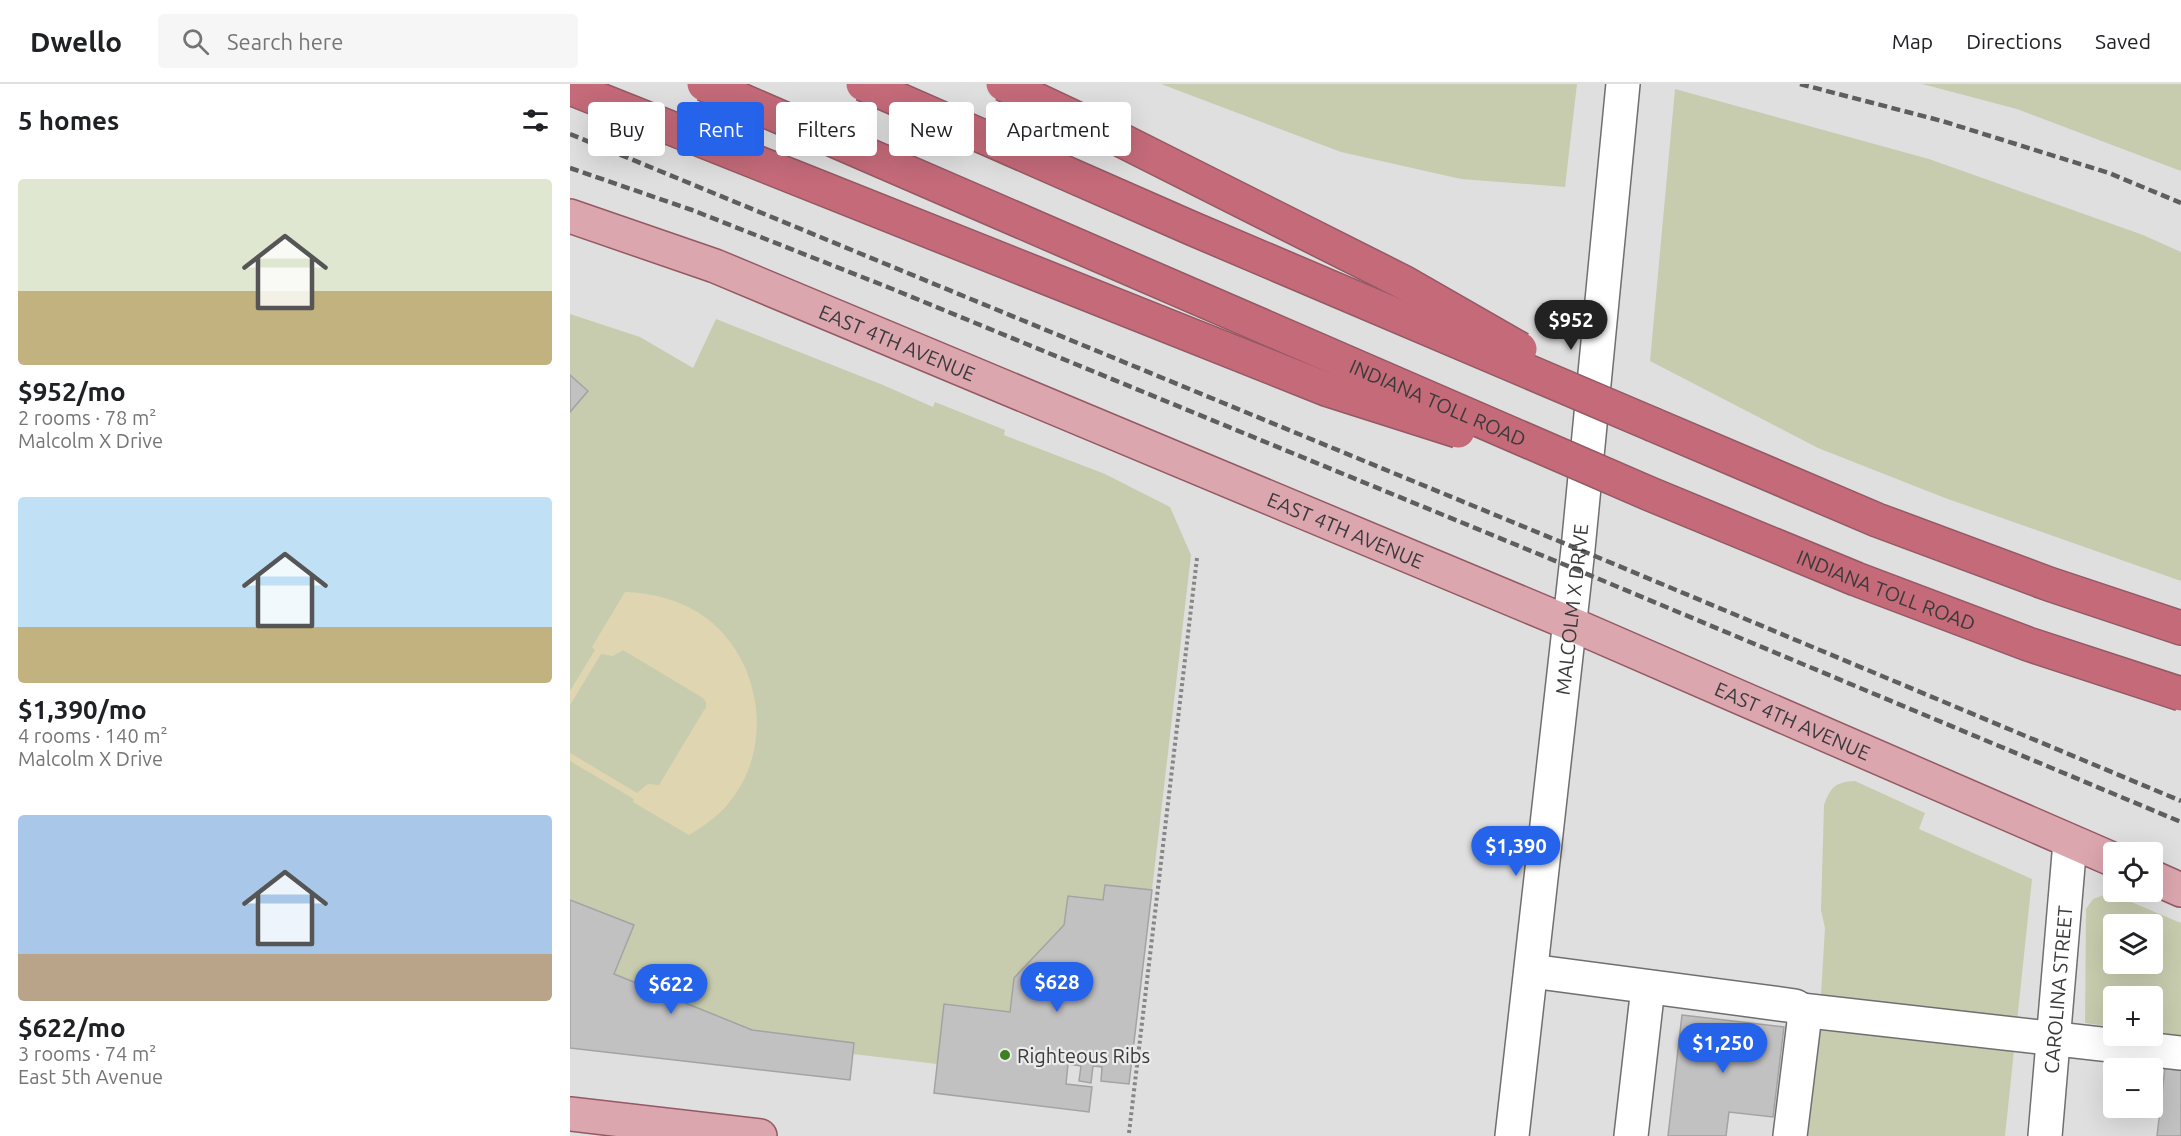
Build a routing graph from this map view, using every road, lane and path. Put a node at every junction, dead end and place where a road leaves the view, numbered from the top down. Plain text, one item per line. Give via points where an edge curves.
1 (704, 84) edge
2 (863, 84) edge
3 (1003, 84) edge
4 (1623, 84) edge
5 (570, 88) edge
6 (570, 216) edge
7 (1654, 425) junction
8 (1650, 494) junction
9 (1197, 558) dead end
10 (1569, 623) junction
11 (2181, 628) edge
12 (2181, 694) edge
13 (2070, 842) junction
14 (2103, 856) edge
15 (2163, 883) edge
16 (2181, 890) edge
17 (1531, 971) junction
18 (1648, 987) junction
19 (1801, 1010) junction
20 (2052, 1038) junction
21 (2181, 1053) edge
22 (579, 1122) edge
23 (1129, 1133) dead end
24 (760, 1136) edge
25 (1512, 1136) edge
26 (1631, 1136) edge
27 (1790, 1136) edge
28 (2044, 1136) edge

1 - 8 highway, INDIANA TOLL ROAD, bridge
2 - 7 highway, bridge
3 - 7 highway, bridge via 1405,283
4 - 10 street, MALCOLM X DRIVE
5 - 8 highway, bridge via 1326,388
6 - 10 main road, EAST 4TH AVENUE via 715,266
7 - 11 highway via 1877,520
8 - 12 highway, INDIANA TOLL ROAD, bridge via 1888,592 2028,644
9 - 23 path
10 - 13 main road, EAST 4TH AVENUE
10 - 17 street, MALCOLM X DRIVE
13 - 14 main road, EAST 4TH AVENUE
13 - 20 street, CAROLINA STREET
15 - 16 main road
17 - 18 street
17 - 25 street, MALCOLM X DRIVE
18 - 19 street via 1795,1006
18 - 26 street
19 - 20 street
19 - 27 street via 1804,1022
20 - 21 street
20 - 28 street, CAROLINA STREET
22 - 24 main road

